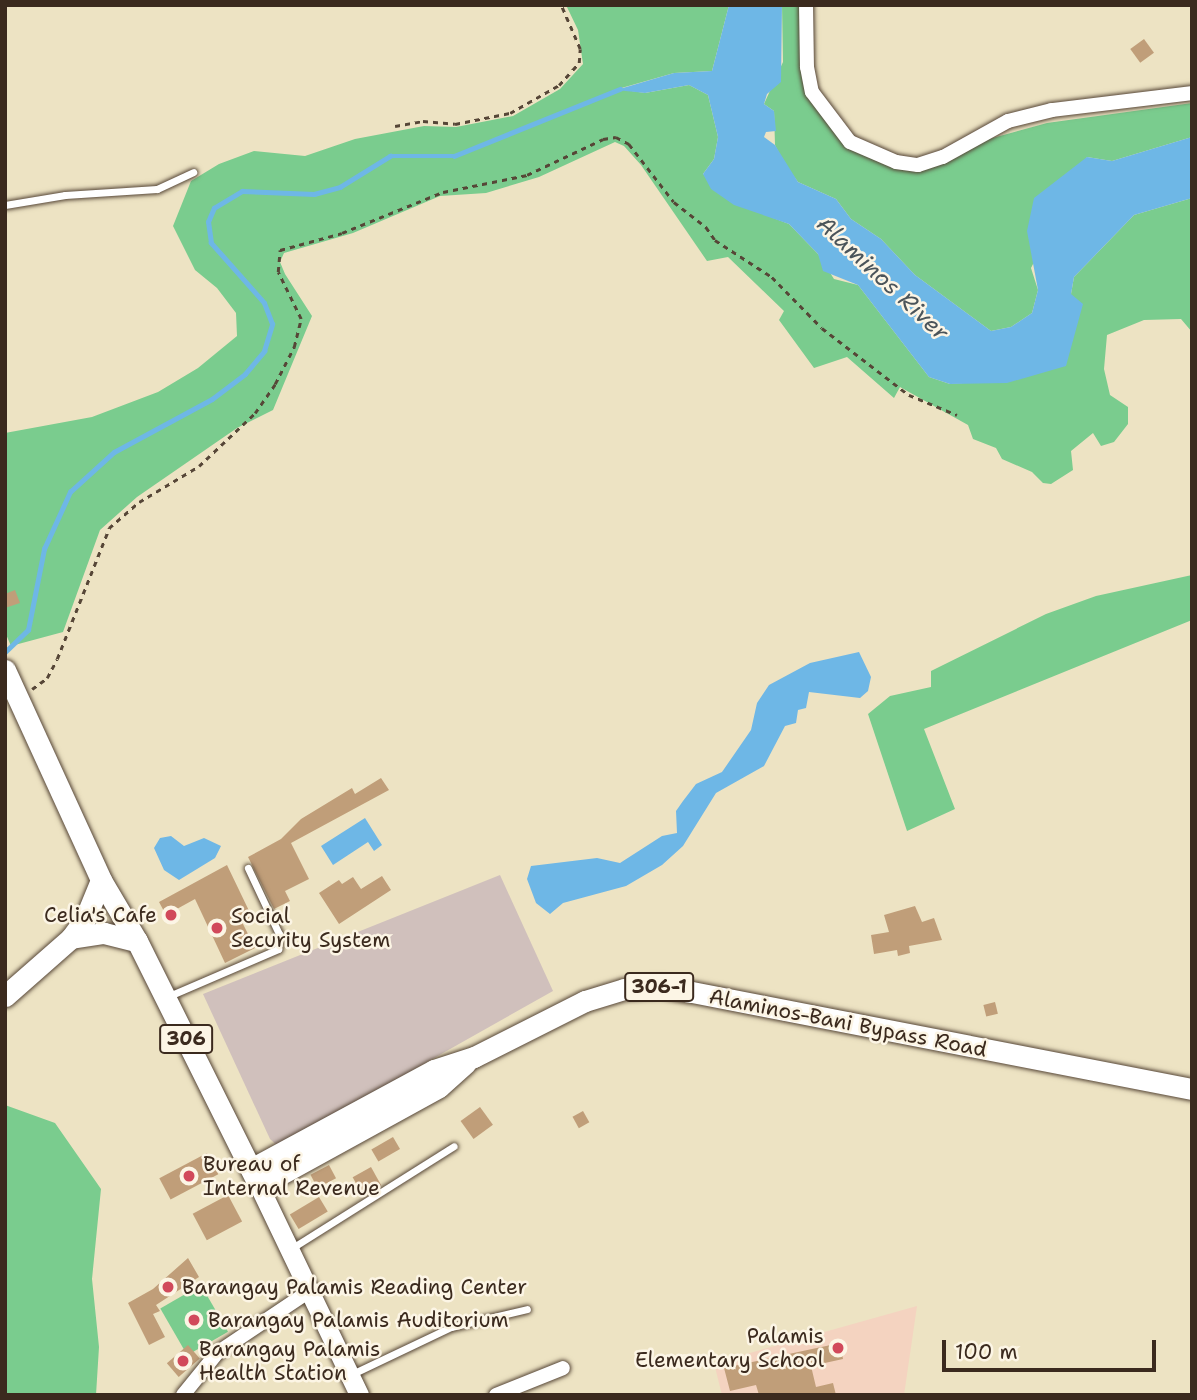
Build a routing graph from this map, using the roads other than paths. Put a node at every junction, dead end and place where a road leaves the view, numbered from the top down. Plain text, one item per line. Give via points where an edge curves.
1 (806, 5) edge
2 (1192, 93) edge
3 (193, 172) dead end
4 (5, 205) edge
5 (11, 684) edge
6 (248, 868) dead end
7 (101, 880) junction
8 (118, 911) junction
9 (85, 919) junction
10 (71, 938) junction
11 (137, 941) junction
12 (5, 996) edge
13 (165, 998) junction
14 (1192, 1089) edge
15 (454, 1146) dead end
16 (255, 1178) junction
17 (289, 1250) junction
18 (307, 1292) junction
19 (527, 1309) dead end
20 (564, 1368) dead end
21 (350, 1375) junction
22 (183, 1395) edge
23 (359, 1395) edge
24 (496, 1395) edge

1 - 2 street via 812,92 850,142 896,162 918,164 943,157 1008,121 1030,115
3 - 4 lane via 157,189 65,195
5 - 7 main road, 306
6 - 13 lane via 279,934 278,949
7 - 8 main road, 306
7 - 9 main road
8 - 9 main road
8 - 10 main road
8 - 11 main road, 306
9 - 10 main road
10 - 11 main road via 104,933
10 - 12 main road
11 - 13 main road, 306
13 - 16 main road, 306
14 - 16 main road, Alaminos-Bani Bypass Road / 306-1 via 660,987 624,989 585,1001 474,1057 434,1070
15 - 17 lane
16 - 17 main road, 306
17 - 18 main road, 306
18 - 21 main road, 306
18 - 22 street via 217,1353
19 - 21 lane via 451,1327
20 - 24 street
21 - 23 main road, 306

